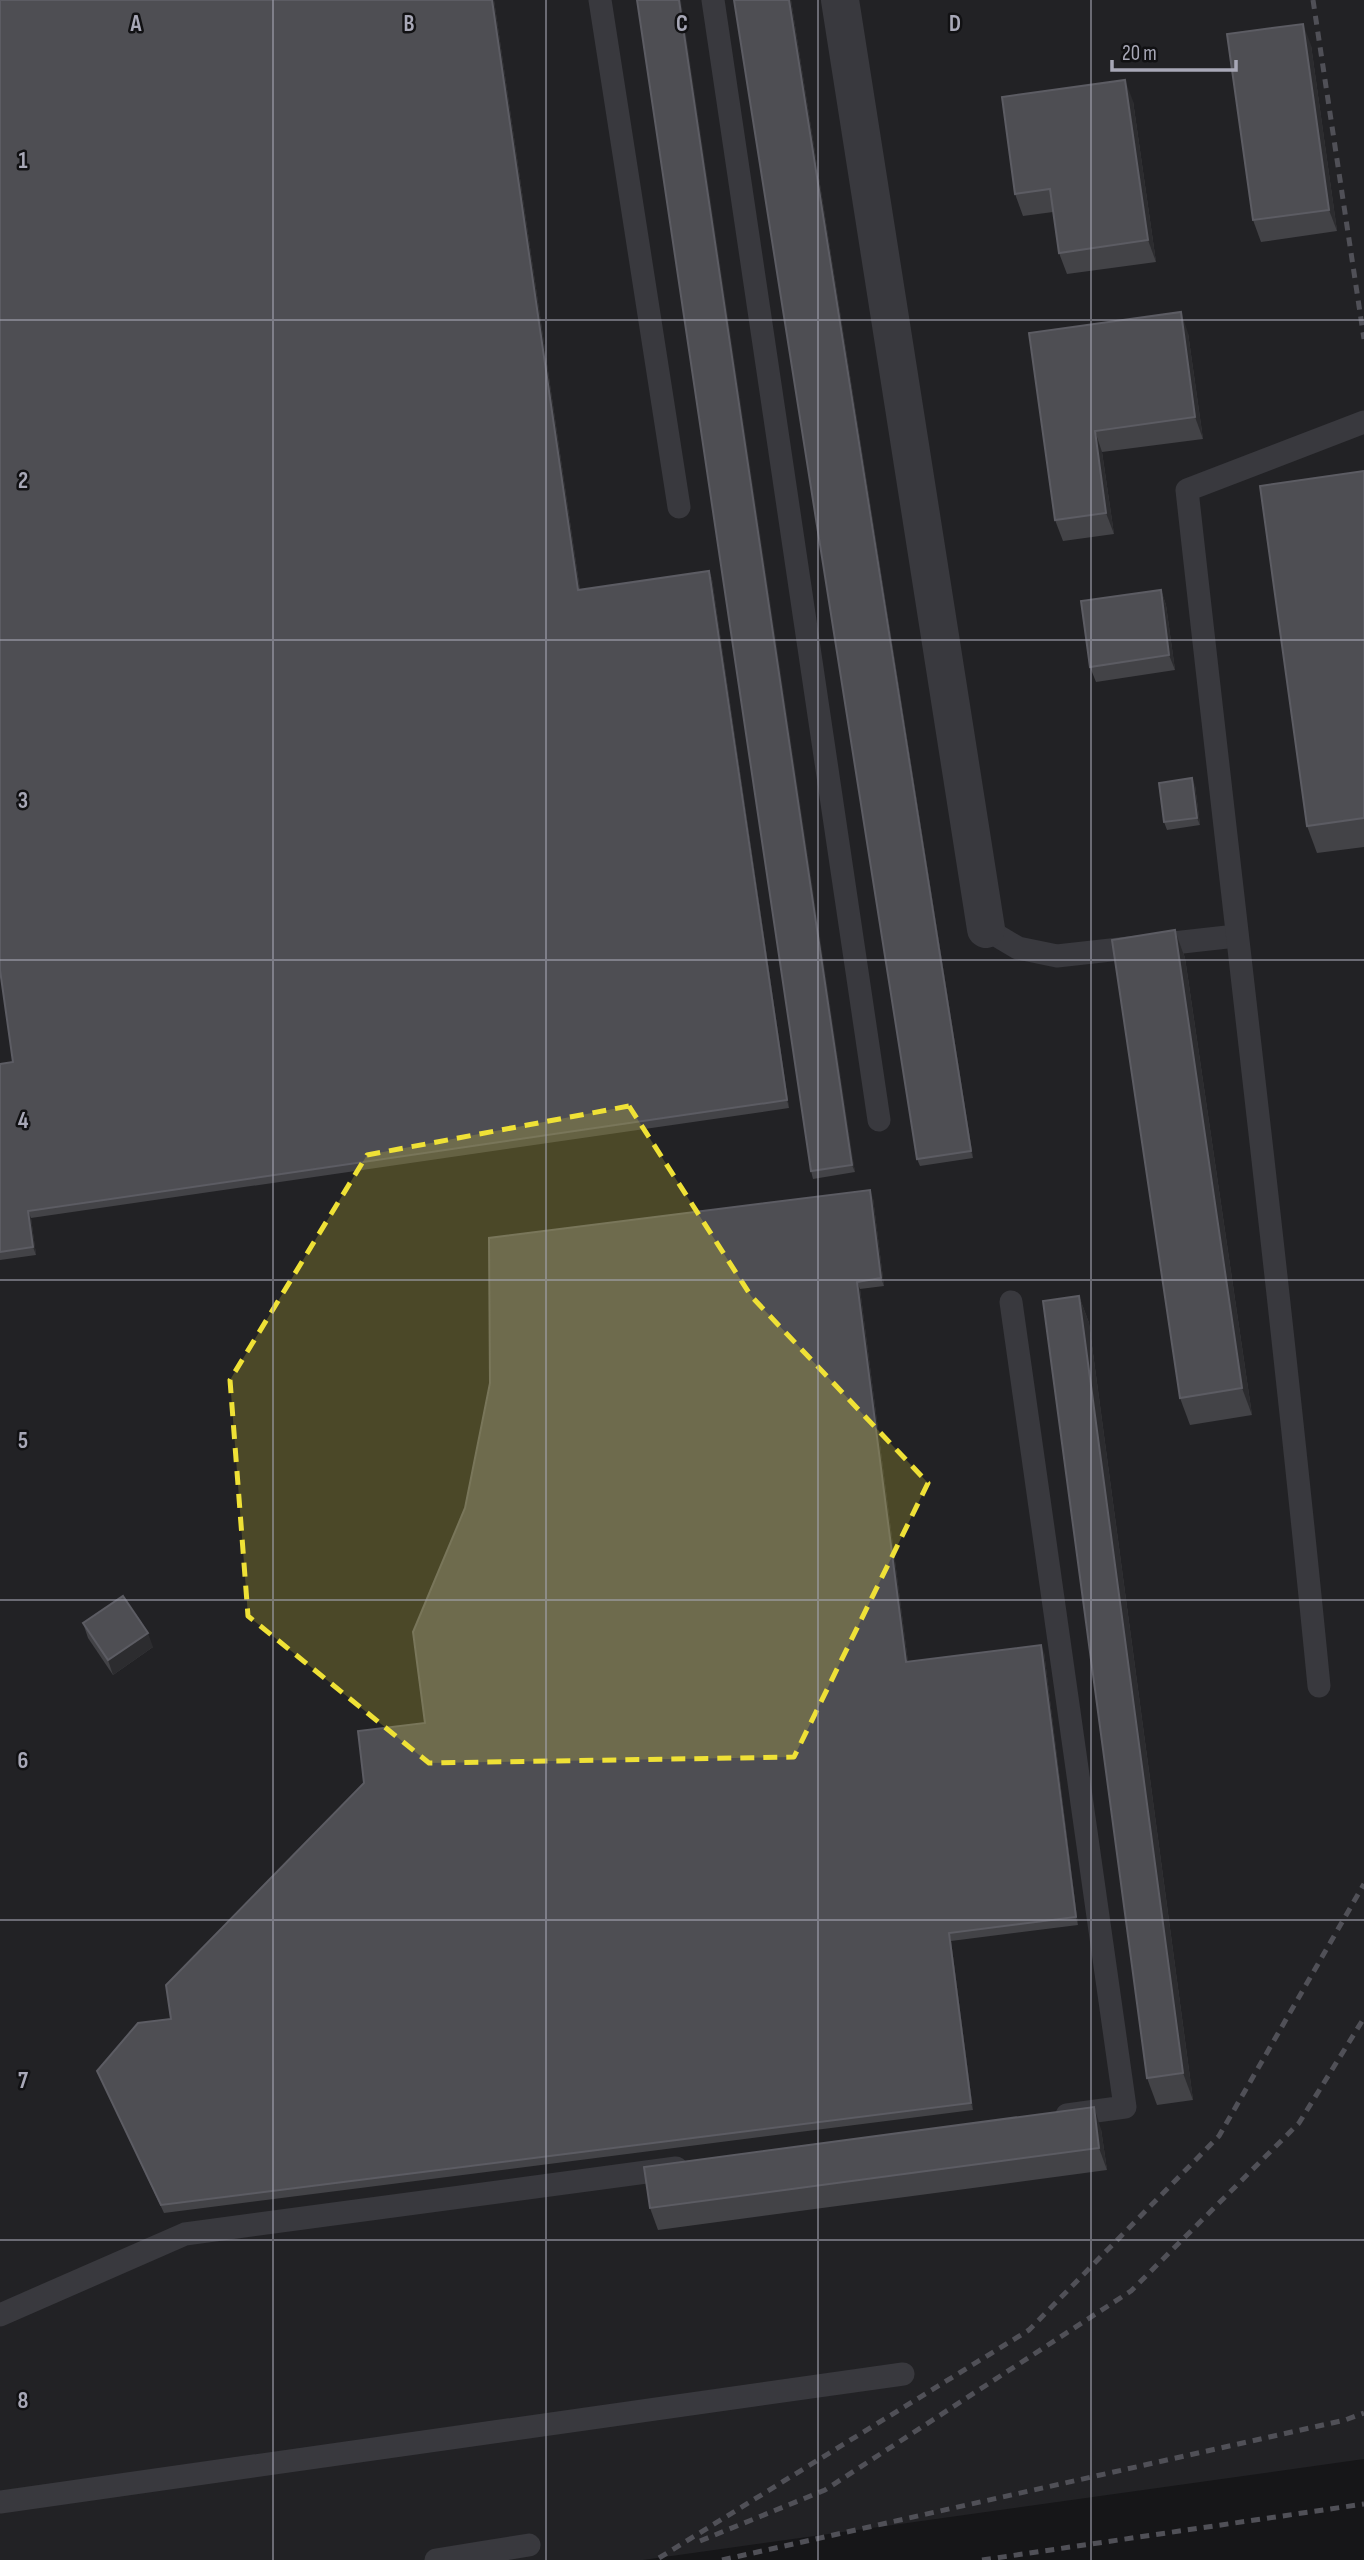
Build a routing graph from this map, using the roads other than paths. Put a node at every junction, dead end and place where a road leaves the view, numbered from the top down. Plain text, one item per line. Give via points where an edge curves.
1 (600, 0) edge
2 (713, 0) edge
3 (840, 0) edge
4 (1364, 422) edge
5 (678, 507) dead end
6 (986, 929) joint
7 (1236, 936) junction
8 (880, 1120) dead end
9 (1011, 1301) dead end
10 (1319, 1686) dead end
11 (1042, 2119) edge
12 (697, 2165) edge
13 (0, 2315) edge
14 (903, 2374) dead end
15 (0, 2502) edge
16 (529, 2545) dead end
17 (436, 2560) edge

1 - 5 lane
2 - 8 lane
3 - 6 street
4 - 7 lane via 1188,490
6 - 7 lane via 1018,948 1057,956
7 - 10 lane via 1291,1398
9 - 11 lane via 1125,2107
12 - 13 lane via 185,2234
14 - 15 lane
16 - 17 lane

